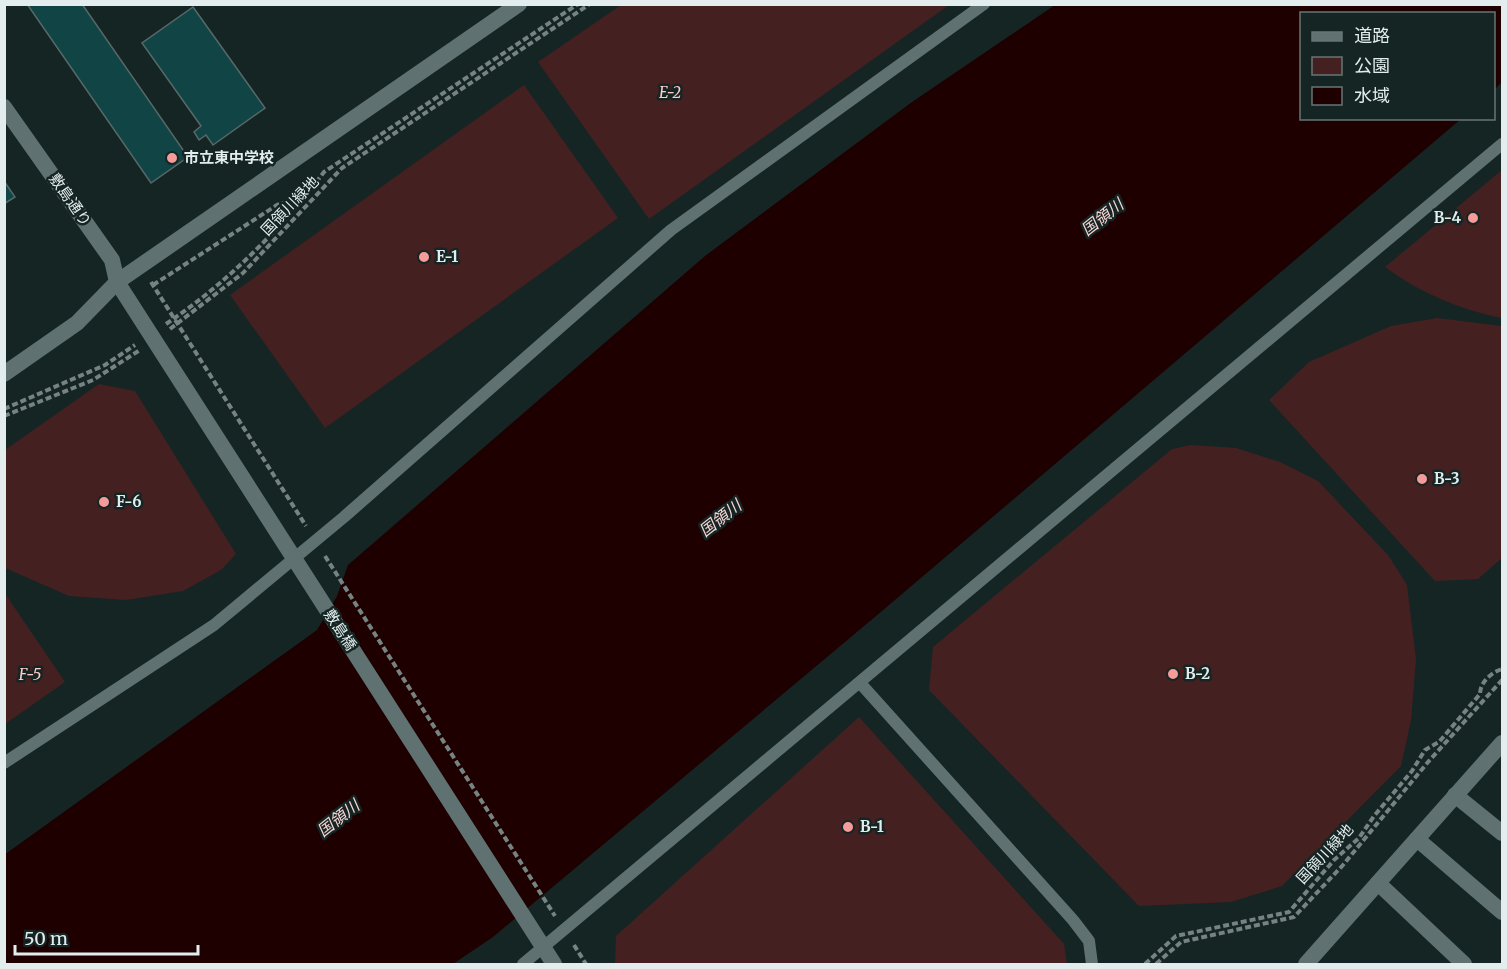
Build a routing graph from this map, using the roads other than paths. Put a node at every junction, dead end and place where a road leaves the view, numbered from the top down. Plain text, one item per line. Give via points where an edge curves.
1 (519, 4) edge
2 (984, 4) edge
3 (4, 107) edge
4 (1503, 144) edge
5 (117, 282) junction
6 (127, 296) joint
7 (4, 374) edge
8 (861, 684) junction
9 (1501, 747) edge
10 (4, 763) edge
11 (1455, 795) junction
12 (1503, 833) edge
13 (1417, 838) junction
14 (1378, 883) junction
15 (1503, 912) edge
16 (523, 964) edge
17 (554, 964) edge
18 (1092, 964) edge
19 (1306, 964) edge
20 (1464, 964) edge

1 - 5 street
2 - 10 lane via 671,230 344,517 214,625
3 - 5 street, 敷島通り via 112,260
4 - 8 lane
5 - 6 street, 敷島通り
5 - 7 street via 77,323
6 - 17 street, 敷島橋
8 - 16 lane
8 - 18 lane via 1073,920 1089,941
9 - 11 street
11 - 12 street
11 - 13 street
13 - 14 street
13 - 15 street
14 - 19 street
14 - 20 street

